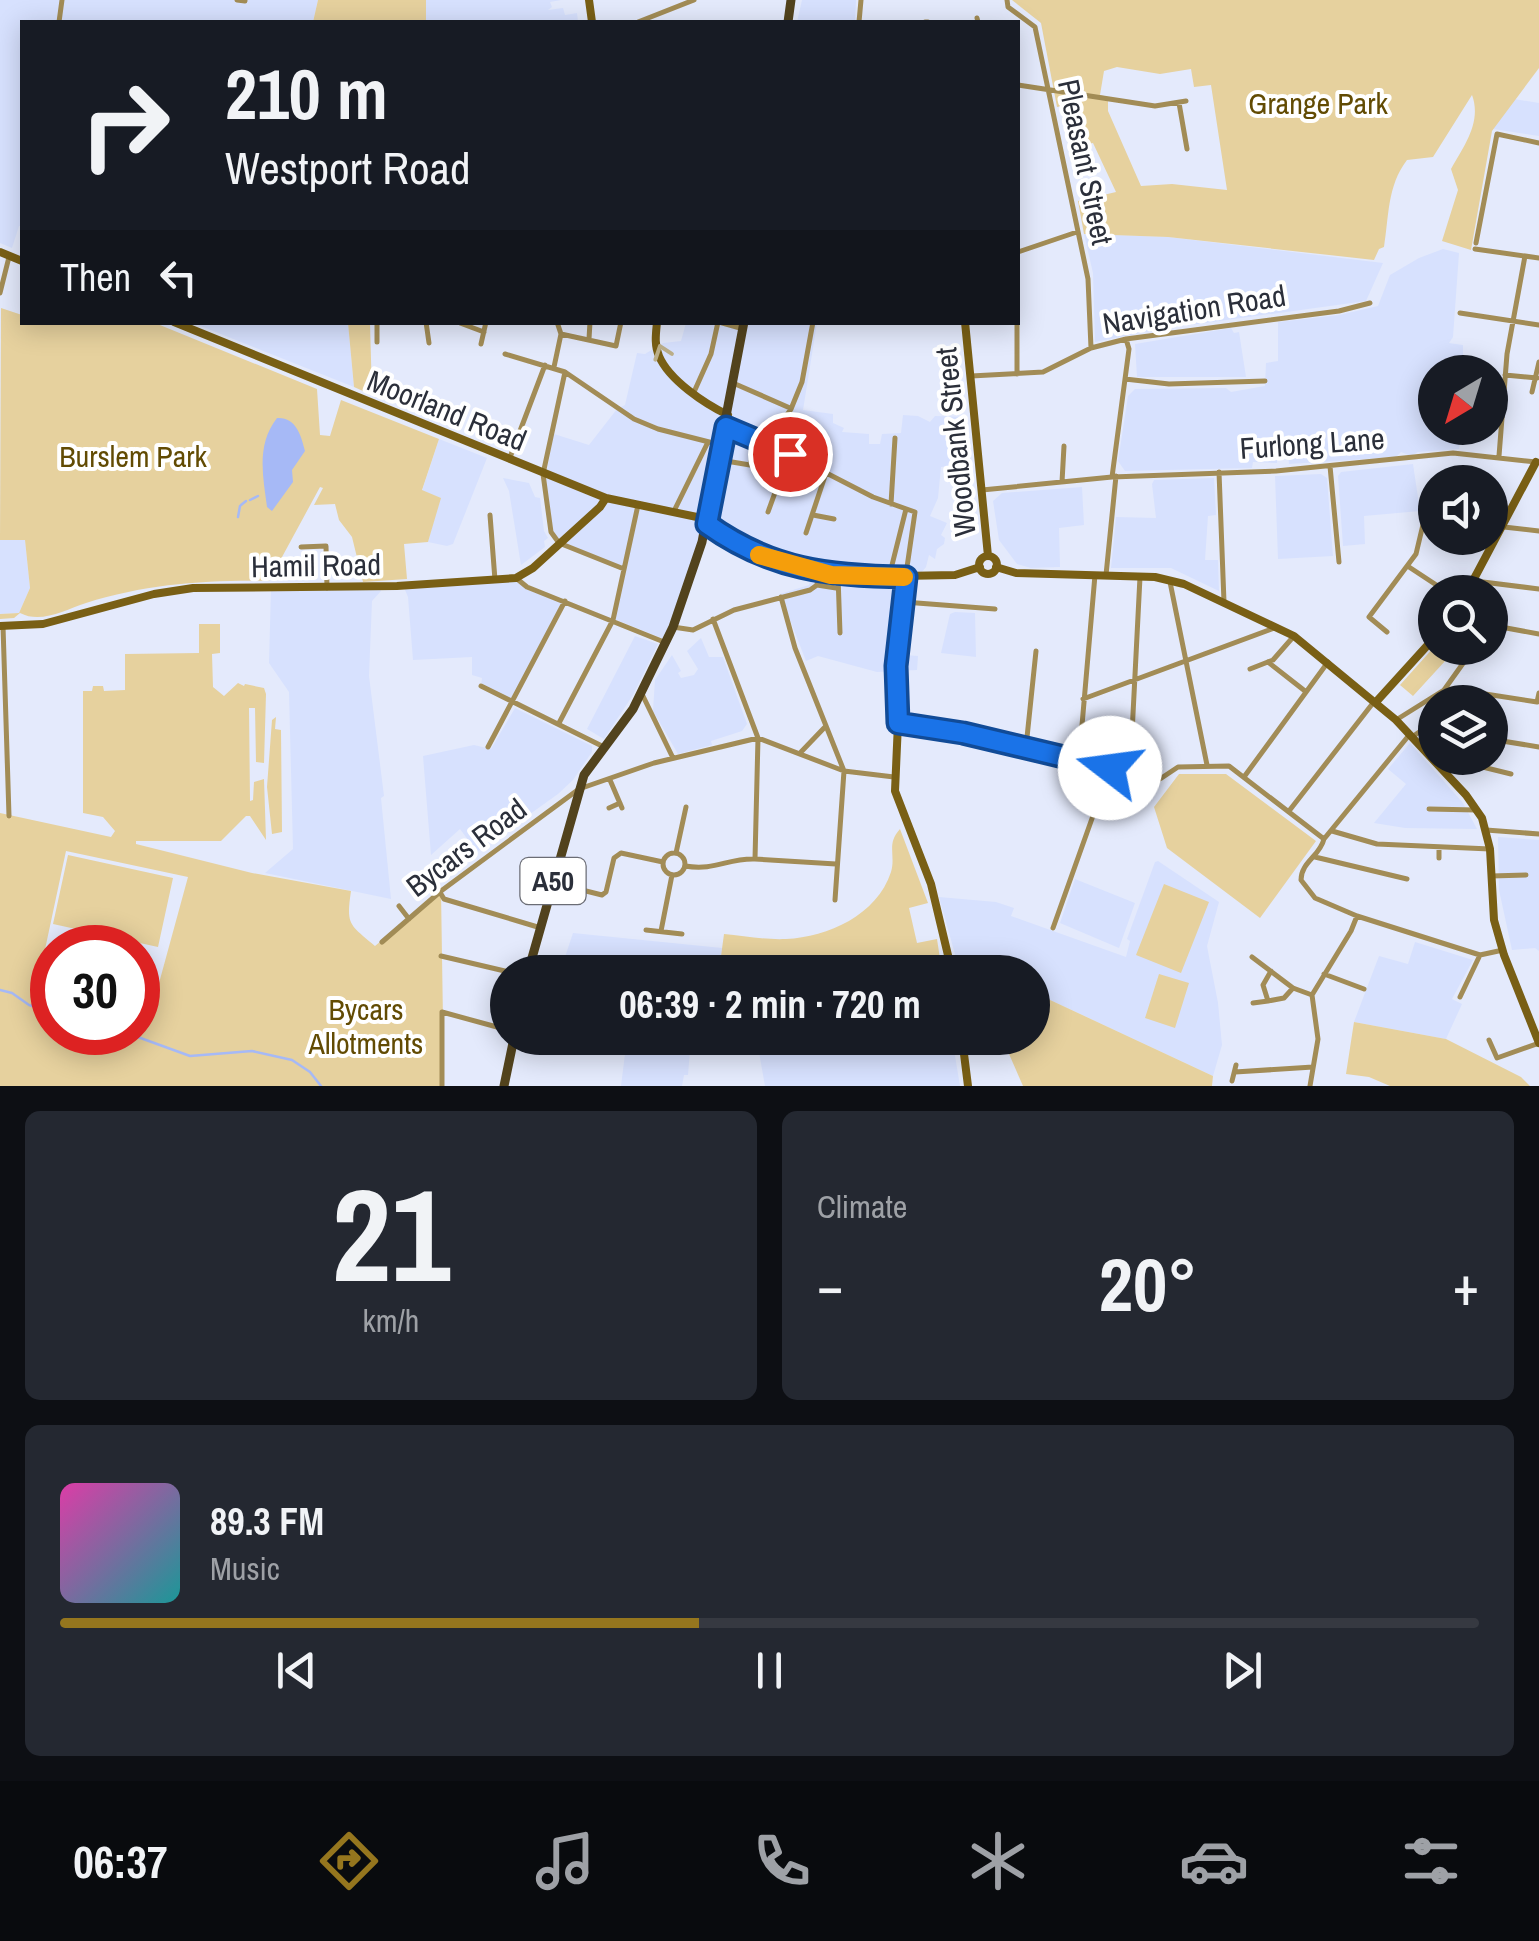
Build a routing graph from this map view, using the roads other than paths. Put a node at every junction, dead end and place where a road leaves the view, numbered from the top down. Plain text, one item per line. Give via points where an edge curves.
1 (236, 0) edge
2 (694, 0) edge
3 (1007, 0) edge
4 (245, 1) edge
5 (643, 20) edge
6 (1020, 85) edge
7 (1048, 90) junction
8 (1539, 143) edge
9 (1187, 149) dead end
10 (1077, 232) junction
11 (1020, 251) edge
12 (4, 253) edge
13 (1525, 256) junction
14 (1539, 258) edge
15 (0, 293) edge
16 (1370, 303) dead end
17 (1460, 313) dead end
18 (1513, 321) junction
19 (1539, 324) edge
20 (181, 325) edge
21 (377, 325) edge
22 (426, 325) edge
23 (465, 325) edge
24 (485, 325) edge
25 (558, 325) edge
26 (590, 325) edge
27 (620, 325) edge
28 (657, 325) edge
29 (718, 325) edge
30 (812, 325) edge
31 (965, 325) edge
32 (1016, 325) edge
33 (743, 326) edge
34 (484, 332) junction
35 (561, 334) junction
36 (1126, 339) junction
37 (589, 340) junction
38 (377, 342) dead end
39 (429, 344) dead end
40 (481, 344) dead end
41 (1090, 348) junction
42 (506, 354) dead end
43 (1508, 360) edge
44 (1539, 362) edge
45 (545, 365) junction
46 (554, 367) junction
47 (564, 372) junction
48 (1018, 374) junction
49 (1508, 375) edge
50 (971, 376) junction
51 (1537, 378) edge
52 (1125, 379) junction
53 (1265, 380) dead end
54 (733, 383) junction
55 (694, 392) junction
56 (1532, 392) dead end
57 (791, 409) junction
58 (728, 415) junction
59 (726, 427) junction
60 (758, 438) junction
61 (892, 441) dead end
62 (708, 442) junction
63 (768, 442) junction
64 (723, 445) junction
65 (1500, 445) edge
66 (1064, 446) dead end
67 (790, 454) junction
68 (1499, 456) junction
69 (510, 460) junction
70 (726, 461) junction
71 (1538, 462) edge
72 (1330, 466) junction
73 (826, 472) junction
74 (1219, 472) junction
75 (543, 474) junction
76 (1114, 477) junction
77 (1062, 482) junction
78 (982, 490) junction
79 (606, 498) junction
80 (891, 504) junction
81 (638, 505) junction
82 (906, 509) junction
83 (674, 511) junction
84 (768, 512) dead end
85 (490, 515) dead end
86 (812, 515) junction
87 (834, 519) dead end
88 (1508, 519) edge
89 (707, 524) junction
90 (1508, 527) edge
91 (1539, 531) edge
92 (806, 533) dead end
93 (556, 539) junction
94 (301, 547) dead end
95 (1418, 549) edge
96 (988, 556) junction
97 (1341, 557) dead end
98 (1409, 566) junction
99 (980, 567) junction
100 (996, 567) junction
101 (624, 570) junction
102 (818, 572) junction
103 (1095, 575) junction
104 (1106, 575) junction
105 (1422, 575) edge
106 (838, 576) junction
107 (889, 577) junction
108 (906, 577) junction
109 (1140, 577) junction
110 (516, 578) junction
111 (1169, 578) junction
112 (496, 580) junction
113 (816, 585) junction
114 (1508, 585) edge
115 (327, 588) junction
116 (836, 588) junction
117 (1539, 589) edge
118 (781, 597) junction
119 (565, 601) junction
120 (903, 602) junction
121 (1224, 602) junction
122 (995, 609) dead end
123 (714, 619) junction
124 (613, 620) junction
125 (2, 626) edge
126 (673, 626) junction
127 (1278, 627) junction
128 (1508, 628) edge
129 (840, 632) dead end
130 (1387, 632) dead end
131 (1539, 634) edge
132 (1294, 636) junction
133 (665, 642) junction
134 (1036, 651) dead end
135 (1418, 655) edge
136 (1185, 660) junction
137 (1271, 661) junction
138 (1328, 662) junction
139 (1250, 668) dead end
140 (1134, 680) junction
141 (482, 686) dead end
142 (1305, 691) junction
143 (1539, 692) edge
144 (641, 693) junction
145 (1508, 698) edge
146 (1083, 699) junction
147 (513, 700) junction
148 (1375, 701) junction
149 (1418, 706) edge
150 (1396, 720) junction
151 (559, 723) junction
152 (898, 723) junction
153 (825, 725) junction
154 (1418, 732) edge
155 (1411, 736) junction
156 (758, 738) junction
157 (1508, 742) edge
158 (1418, 743) edge
159 (488, 747) dead end
160 (605, 747) junction
161 (1026, 747) junction
162 (1539, 747) edge
163 (801, 752) junction
164 (673, 758) junction
165 (1078, 760) junction
166 (1207, 765) junction
167 (1110, 768) junction
168 (844, 771) junction
169 (1130, 773) junction
170 (1508, 773) edge
171 (1512, 774) dead end
172 (1447, 775) edge
173 (4, 776) edge
174 (1364, 776) dead end
175 (894, 777) junction
176 (1244, 777) junction
177 (610, 780) junction
178 (1371, 782) junction
179 (579, 789) junction
180 (609, 808) dead end
181 (686, 808) dead end
182 (1430, 809) dead end
183 (1477, 810) junction
184 (1290, 811) junction
185 (9, 816) dead end
186 (1486, 830) junction
187 (1332, 831) junction
188 (1539, 834) edge
189 (1324, 838) junction
190 (1439, 847) junction
191 (1490, 849) junction
192 (676, 853) junction
193 (1314, 856) junction
194 (1439, 858) dead end
195 (756, 859) junction
196 (664, 862) junction
197 (836, 864) junction
198 (684, 866) junction
199 (672, 875) junction
200 (1526, 875) dead end
201 (1492, 876) junction
202 (1407, 879) dead end
203 (553, 883) junction
204 (441, 891) junction
205 (835, 900) dead end
206 (398, 906) dead end
207 (1357, 916) junction
208 (411, 918) junction
209 (541, 928) junction
210 (1053, 928) dead end
211 (646, 930) dead end
212 (660, 930) junction
213 (682, 934) dead end
214 (382, 942) dead end
215 (1502, 950) junction
216 (533, 955) edge
217 (948, 955) edge
218 (1480, 955) junction
219 (441, 956) dead end
220 (1252, 957) dead end
221 (490, 968) edge
222 (1271, 971) junction
223 (1324, 973) junction
224 (1293, 988) junction
225 (1359, 989) dead end
226 (1312, 995) junction
227 (1460, 997) dead end
228 (1268, 1001) junction
229 (1253, 1003) dead end
230 (490, 1025) edge
231 (1489, 1040) dead end
232 (1539, 1043) edge
233 (510, 1055) edge
234 (964, 1055) edge
235 (1313, 1067) junction
236 (1232, 1081) dead end
237 (442, 1086) edge
238 (504, 1086) edge
239 (968, 1086) edge
240 (1310, 1086) edge

1 - 4 street
2 - 5 street
3 - 7 street, Pleasant Street via 1034,23
6 - 7 street
7 - 9 street via 1155,106 1183,102
7 - 10 street, Pleasant Street
8 - 13 street via 1497,134 1476,246
10 - 11 street
10 - 41 street, Pleasant Street via 1088,279
12 - 15 street
13 - 14 street
13 - 18 street
16 - 36 street, Navigation Road
17 - 18 street
18 - 19 street
18 - 43 street
20 - 69 main road, Moorland Road
21 - 38 street
22 - 39 street
23 - 34 street
24 - 34 street
25 - 35 street
26 - 37 street
27 - 37 street via 616,346
55 -> 28 main road via 658,355
29 - 55 street
30 - 57 street
31 - 50 main road, Woodbank Street
32 - 48 street
33 - 54 main road, A50
34 - 40 street
35 - 37 street
35 - 46 street
36 - 41 street, Navigation Road
36 - 52 street
41 - 48 street, Navigation Road via 1043,372
42 - 45 street
44 - 51 street
45 - 46 street
45 - 69 street
46 - 47 street
47 - 62 street via 634,419
47 - 75 street
48 - 50 street, Navigation Road
49 - 51 street
50 - 78 main road, Woodbank Street
51 - 56 street
52 - 53 street
52 - 76 street
54 - 57 street
54 - 58 main road, A50
55 - 58 main road
57 - 63 street
58 - 59 main road, A50
59 - 60 street
59 - 64 main road, A50
60 - 63 street
60 - 70 street via 750,465
61 - 80 street
62 - 64 street
62 - 83 street
63 - 67 street
64 - 70 main road, A50
65 - 68 street
66 - 77 street
67 - 73 street
67 - 84 street
68 - 71 street, Furlong Lane
68 - 72 street, Furlong Lane
69 - 75 main road, Moorland Road
70 - 89 main road, A50
71 - 88 main road
72 - 74 street, Furlong Lane
72 - 97 street
73 - 80 street
73 - 86 street
74 - 76 street, Furlong Lane
74 - 121 street
75 - 79 main road, Moorland Road
75 - 93 street
76 - 77 street, Furlong Lane
76 - 104 street
77 - 78 street, Furlong Lane
78 - 96 main road, Woodbank Street
79 - 81 main road, Moorland Road
79 - 93 main road
80 - 82 street
81 - 83 main road, Moorland Road
81 - 101 street
82 - 107 street
82 - 108 street via 916,518
83 - 89 main road, Moorland Road
85 - 112 street
86 - 87 street
86 - 92 street
89 - 102 main road, Moorland Road via 753,554
89 - 126 main road, A50
90 - 91 street
93 - 101 street
93 - 110 main road
94 - 115 street via 326,546
95 - 98 street
96 - 99 main road
96 - 100 main road
98 - 105 street
98 - 130 street via 1369,617
99 - 100 main road via 988,573
99 - 108 main road, Moorland Road
100 - 103 main road
101 - 124 street
102 - 106 main road, Moorland Road
102 - 113 street
103 - 104 main road
103 - 146 street
104 - 109 main road
106 - 107 main road, Moorland Road
106 - 116 street
107 - 108 main road, Moorland Road
108 - 120 main road
109 - 111 main road
109 - 140 street
110 - 112 main road, Hamil Road
110 - 119 street
111 - 121 main road
111 - 136 street
112 - 115 main road, Hamil Road
113 - 116 street
113 - 118 street
114 - 117 street
115 - 125 main road, Hamil Road via 194,588 42,624
116 - 129 street
118 - 123 street
118 - 153 street
119 - 124 street
119 - 147 street
120 - 122 street
120 - 152 main road
121 - 127 main road
123 - 126 street via 693,630
123 - 156 street
124 - 133 street
124 - 151 street
125 - 173 street
126 - 133 main road, A50
127 - 132 main road
127 - 136 street
128 - 131 street
132 - 137 street
132 - 138 main road
133 - 144 main road, A50
134 - 161 street
135 - 148 main road
136 - 140 street
136 - 166 street
137 - 139 street
137 - 142 street
138 - 142 street
138 - 148 main road
140 - 146 street
140 - 169 street
141 - 147 street
142 - 176 street
143 - 145 street via 1537,702
144 - 160 main road, A50
144 - 164 street
146 - 165 street
147 - 151 street
147 - 159 street
148 - 150 main road
148 - 184 street
149 - 150 street
150 - 155 main road
151 - 160 street
152 - 161 street
152 - 175 main road
153 - 163 street
153 - 168 street
154 - 155 street
155 - 158 main road
155 - 178 street
156 - 163 street
156 - 164 street
156 - 195 street
157 - 162 street
160 - 179 main road, A50
161 - 165 street
163 - 168 street
164 - 177 street
165 - 167 street
166 - 169 street via 1178,767 1160,780
166 - 176 street via 1229,766
167 - 169 street
167 - 210 street
168 - 175 street
168 - 197 street
170 - 171 street
172 - 183 main road
173 - 185 street
174 - 178 street
175 - 217 main road
176 - 184 street
177 - 179 street
177 - 180 street via 621,807
178 - 187 street
179 - 203 main road, A50
179 - 204 street, Bycars Road
181 - 192 street
182 - 183 street
183 - 186 main road
184 - 189 street
186 - 188 street
186 - 191 main road
187 - 189 street
187 - 190 street via 1377,844
189 - 193 street
190 - 191 street
190 - 194 street
191 - 201 main road
192 - 196 street
192 - 198 street
193 - 202 street
193 - 207 street via 1301,880 1315,898
195 - 197 street
195 - 198 street via 706,870
196 - 199 street
196 - 203 street via 620,853 602,895
197 - 205 street
198 - 199 street
199 - 212 street
200 - 201 street
201 - 215 main road
203 - 209 main road, A50
204 - 208 street, Bycars Road
204 - 209 street via 444,899
206 - 208 street
207 - 218 street
207 - 223 street
208 - 214 street, Bycars Road
209 - 216 main road, A50
211 - 212 street
212 - 213 street
215 - 218 street
215 - 232 main road
218 - 227 street
219 - 221 street
220 - 222 street
222 - 224 street
222 - 228 street via 1263,985
223 - 225 street
223 - 226 street
224 - 226 street
224 - 228 street
226 - 235 street via 1318,1039
228 - 229 street
230 - 237 street via 442,1012
231 - 232 street via 1496,1058
233 - 238 main road
234 - 239 main road
235 - 236 street via 1235,1068
235 - 240 street

